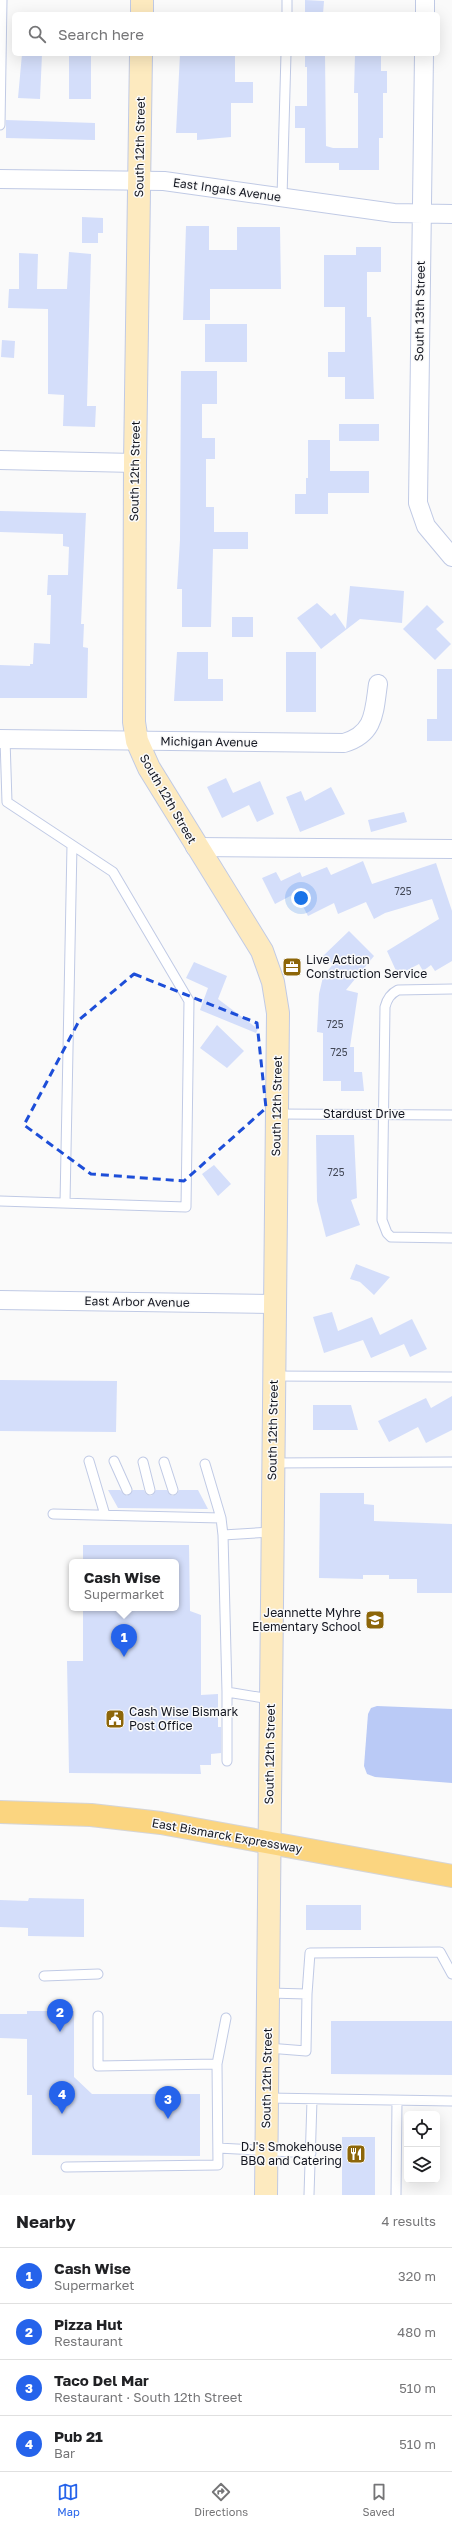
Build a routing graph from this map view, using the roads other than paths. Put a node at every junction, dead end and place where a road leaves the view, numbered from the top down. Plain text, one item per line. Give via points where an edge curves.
1 (2, 0) edge
2 (142, 0) edge
3 (287, 0) edge
4 (425, 0) edge
5 (142, 12) edge
6 (287, 12) edge
7 (425, 12) edge
8 (141, 56) edge
9 (286, 56) edge
10 (424, 56) edge
11 (0, 125) edge
12 (0, 179) edge
13 (140, 181) junction
14 (282, 197) junction
15 (421, 214) junction
16 (452, 214) edge
17 (0, 460) edge
18 (135, 463) junction
19 (452, 558) edge
20 (378, 684) dead end
21 (2, 739) edge
22 (137, 741) junction
23 (3, 804) edge
24 (72, 845) junction
25 (195, 847) junction
26 (452, 849) edge
27 (452, 989) edge
28 (277, 1114) junction
29 (384, 1114) junction
30 (452, 1115) edge
31 (0, 1201) edge
32 (64, 1203) junction
33 (452, 1238) edge
34 (0, 1300) edge
35 (274, 1304) junction
36 (273, 1376) junction
37 (452, 1377) edge
38 (88, 1461) dead end
39 (114, 1461) dead end
40 (143, 1462) dead end
41 (164, 1462) dead end
42 (452, 1462) edge
43 (272, 1463) junction
44 (205, 1464) dead end
45 (127, 1490) dead end
46 (150, 1490) dead end
47 (174, 1490) dead end
48 (158, 1508) dead end
49 (181, 1509) dead end
50 (53, 1514) dead end
51 (105, 1515) junction
52 (162, 1517) junction
53 (186, 1518) junction
54 (221, 1518) junction
55 (272, 1532) junction
56 (223, 1535) junction
57 (227, 1692) junction
58 (270, 1699) junction
59 (227, 1762) dead end
60 (0, 1812) edge
61 (269, 1843) junction
62 (452, 1876) edge
63 (98, 1974) dead end
64 (452, 1974) edge
65 (44, 1976) dead end
66 (268, 1993) junction
67 (307, 1994) junction
68 (98, 2016) dead end
69 (226, 2018) dead end
70 (268, 2048) junction
71 (217, 2064) junction
72 (267, 2098) junction
73 (312, 2100) junction
74 (397, 2101) junction
75 (452, 2101) edge
76 (218, 2148) junction
77 (266, 2150) junction
78 (310, 2153) junction
79 (66, 2167) dead end
80 (266, 2195) edge
81 (309, 2195) edge
82 (396, 2195) edge

1 - 11 lane
2 - 5 street
3 - 6 lane
4 - 7 street
8 - 13 street, South 12th Street
9 - 14 lane
10 - 15 street, South 13th Street
12 - 13 street, East Ingals Avenue
13 - 14 street, East Ingals Avenue
13 - 18 street, South 12th Street
14 - 15 street, East Ingals Avenue via 394,213
15 - 16 street, East Ingals Avenue
15 - 19 street, South 13th Street via 418,503 426,526
17 - 18 street
18 - 22 street, South 12th Street via 133,705
20 - 22 street, Michigan Avenue via 373,716 366,732 355,740 344,743
21 - 22 street, Michigan Avenue
21 - 23 lane
22 - 25 street, South 12th Street via 149,768
23 - 24 lane
24 - 32 lane
24 - 32 lane via 113,872 189,1001 186,1208
25 - 26 street
25 - 28 street, South 12th Street via 251,932 269,968 276,991 278,1013
27 - 29 lane via 398,990 391,993 387,1000
28 - 29 lane, Stardust Drive
28 - 35 street, South 12th Street
29 - 30 lane, Stardust Drive
29 - 33 lane via 382,1220 387,1233 399,1239
31 - 32 lane
34 - 35 street, East Arbor Avenue
35 - 36 street, South 12th Street
36 - 37 lane
36 - 43 street, South 12th Street
38 - 51 lane
39 - 45 lane
40 - 46 lane
41 - 47 lane
42 - 43 lane
43 - 55 street, South 12th Street
44 - 54 lane
48 - 52 lane
49 - 53 lane
50 - 51 lane
51 - 52 lane via 137,1512
52 - 53 lane
53 - 54 lane
54 - 56 lane
55 - 56 lane
55 - 58 street, South 12th Street
56 - 57 lane
57 - 58 lane
57 - 59 lane
58 - 61 street, South 12th Street
60 - 61 main road, East Bismarck Expressway via 69,1814 137,1820
61 - 62 main road, East Bismarck Expressway
61 - 66 street, South 12th Street
63 - 65 lane
64 - 67 lane via 440,1952 310,1953
66 - 67 lane
66 - 70 street, South 12th Street
67 - 70 lane via 306,2051
68 - 71 lane via 98,2066
69 - 71 lane
70 - 72 street, South 12th Street
71 - 76 lane
72 - 73 lane
72 - 77 street, South 12th Street
73 - 74 lane
73 - 78 lane
74 - 75 lane
74 - 82 lane
76 - 77 lane
76 - 79 lane via 218,2166
77 - 78 lane
77 - 80 street, South 12th Street
78 - 81 lane

